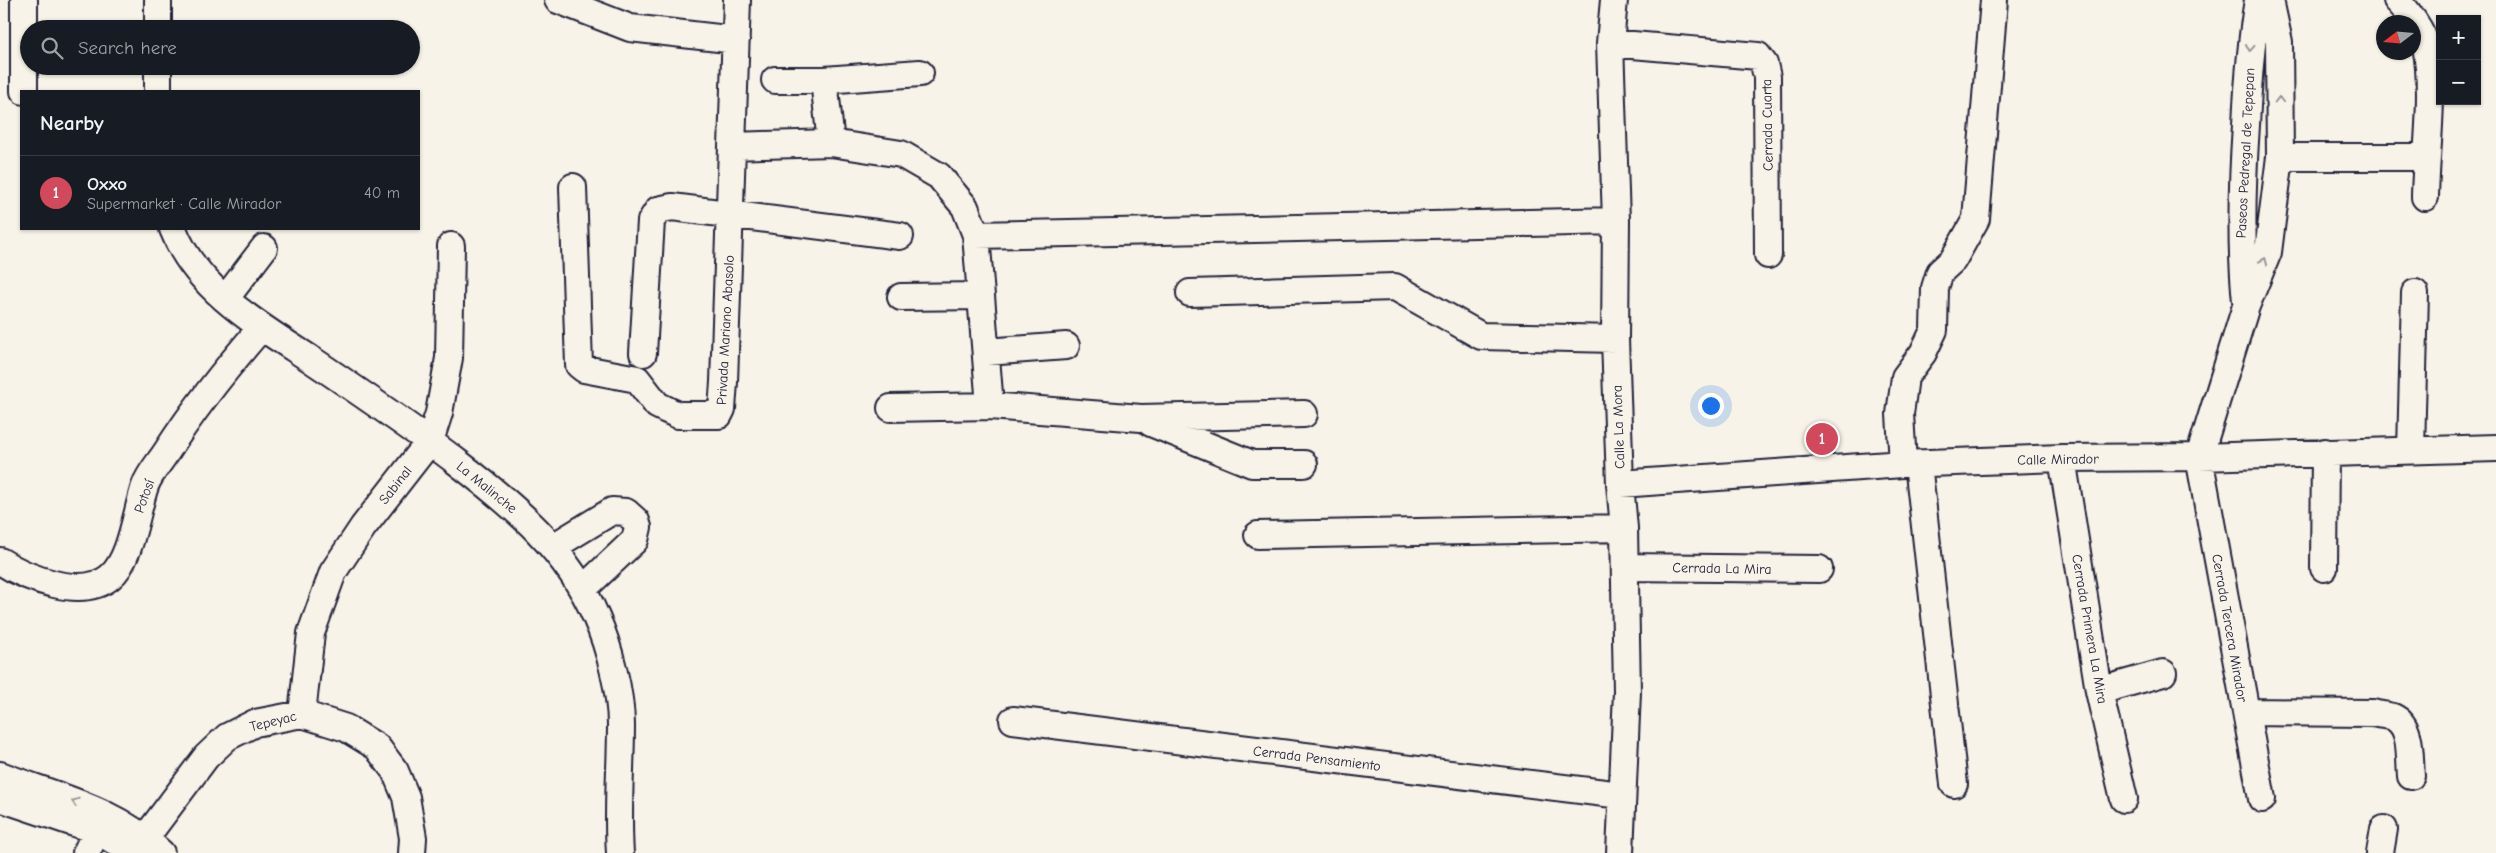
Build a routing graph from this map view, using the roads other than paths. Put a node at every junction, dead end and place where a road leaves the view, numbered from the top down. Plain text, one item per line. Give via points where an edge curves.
1 (24, 0) edge
2 (158, 0) edge
3 (558, 0) edge
4 (737, 0) edge
5 (1614, 0) edge
6 (1994, 0) edge
7 (2258, 0) edge
8 (2270, 0) edge
9 (2397, 0) edge
10 (24, 20) edge
11 (158, 20) edge
12 (736, 40) junction
13 (1610, 43) junction
14 (920, 73) dead end
15 (24, 75) edge
16 (158, 75) edge
17 (775, 80) dead end
18 (824, 80) junction
19 (24, 90) edge
20 (158, 90) edge
21 (831, 143) junction
22 (732, 146) junction
23 (2280, 157) junction
24 (2426, 157) junction
25 (573, 187) dead end
26 (2425, 197) dead end
27 (730, 213) junction
28 (1616, 221) junction
29 (173, 230) edge
30 (976, 235) junction
31 (900, 236) dead end
32 (451, 246) dead end
33 (264, 248) dead end
34 (1768, 255) dead end
35 (1190, 293) dead end
36 (2414, 293) dead end
37 (981, 296) junction
38 (901, 297) dead end
39 (226, 298) junction
40 (2246, 306) junction
41 (261, 328) junction
42 (1615, 339) junction
43 (1066, 346) dead end
44 (986, 352) junction
45 (643, 354) dead end
46 (990, 406) junction
47 (891, 408) dead end
48 (1304, 414) dead end
49 (1141, 418) junction
50 (430, 441) junction
51 (2496, 448) edge
52 (2411, 450) junction
53 (2325, 452) junction
54 (2199, 457) junction
55 (2062, 458) junction
56 (1304, 464) dead end
57 (1910, 464) junction
58 (1620, 484) junction
59 (1624, 528) junction
60 (1258, 535) dead end
61 (553, 547) junction
62 (0, 561) edge
63 (1625, 567) junction
64 (2324, 568) dead end
65 (1819, 569) dead end
66 (583, 589) junction
67 (2163, 673) dead end
68 (2099, 691) junction
69 (2246, 712) junction
70 (302, 714) junction
71 (1013, 720) dead end
72 (0, 775) edge
73 (2410, 776) dead end
74 (1954, 784) dead end
75 (1621, 795) junction
76 (0, 798) edge
77 (2124, 799) dead end
78 (2262, 799) dead end
79 (96, 832) edge
80 (143, 849) edge
81 (412, 853) edge
82 (620, 853) edge
83 (1620, 853) edge

1 - 10 street
2 - 11 street
3 - 12 street via 630,28
4 - 12 street, Privada Mariano Abasolo
5 - 13 street, Calle La Mora
6 - 57 street via 1976,219 1953,260 1940,272 1934,330 1906,377 1900,414
7 -> 40 street, Paseos Pedregal de Tepepan via 2251,41 2244,164 2241,249
23 -> 8 street, Paseos Pedregal de Tepepan via 2279,42
9 - 24 street via 2407,10 2426,44 2429,94
12 - 22 street, Privada Mariano Abasolo
13 - 28 street, Calle La Mora
13 - 34 street, Cerrada Cuarta via 1758,56 1764,64 1767,77
14 - 18 street
15 - 19 street
16 - 20 street
17 - 18 street
18 - 21 street
21 - 22 street
21 - 30 street via 901,154 939,176 965,207
22 - 27 street, Privada Mariano Abasolo
23 - 24 street
40 -> 23 street, Paseos Pedregal de Tepepan via 2268,252
24 - 26 street
25 - 27 street, Privada Mariano Abasolo via 579,365 584,369 637,379 657,405 678,414 719,414 722,409
27 - 31 street
27 - 45 street via 672,207 658,210 651,221
28 - 30 street
28 - 42 street, Calle La Mora
29 - 39 street, La Malinche via 179,244 203,277
30 - 37 street
32 - 50 street, Sabinal via 449,358 439,413
33 - 39 street
35 - 42 street via 1395,287 1481,336
36 - 52 street
37 - 38 street
37 - 44 street
39 - 41 street, La Malinche
40 - 54 street, Paseos Pedregal de Tepepan
41 - 50 street, La Malinche
41 - 62 street, Potosí via 190,414 145,484 123,560 110,577 92,586 68,588 15,571
42 - 58 street, Calle La Mora
43 - 44 street
44 - 46 street
46 - 47 street
46 - 49 street
48 - 49 street
49 - 56 street via 1252,464
50 - 61 street, La Malinche via 510,503
50 - 70 street, Sabinal via 363,527 333,572 311,633
51 - 52 street, Calle Mirador
52 - 53 street, Calle Mirador
53 - 54 street, Calle Mirador
53 - 64 street
54 - 55 street, Calle Mirador
54 - 69 street, Cerrada Tercera Mirador
55 - 57 street, Calle Mirador
55 - 68 street, Cerrada Primera La Mira
57 - 58 street, Calle Mirador
57 - 74 street
58 - 59 street, Calle La Mora
59 - 60 street
59 - 63 street, Calle La Mora
61 - 66 street, La Malinche
61 - 66 street via 612,511 626,512 636,521 635,540
63 - 65 street, Cerrada La Mira
63 - 75 street, Calle La Mora via 1627,692
66 - 82 street, La Malinche via 597,618 614,678 621,722
67 - 68 street
68 - 77 street, Cerrada Primera La Mira
69 - 73 street via 2373,713 2393,717 2403,724 2407,736
69 - 78 street, Cerrada Tercera Mirador
70 - 80 street, Tepeyac via 255,723 227,736 206,757
70 - 81 street, Tepeyac via 346,728 377,747 395,771 406,797 413,838
71 - 75 street, Cerrada Pensamiento
79 -> 72 street
75 - 83 street, Calle La Mora
76 - 79 street
79 - 80 street

